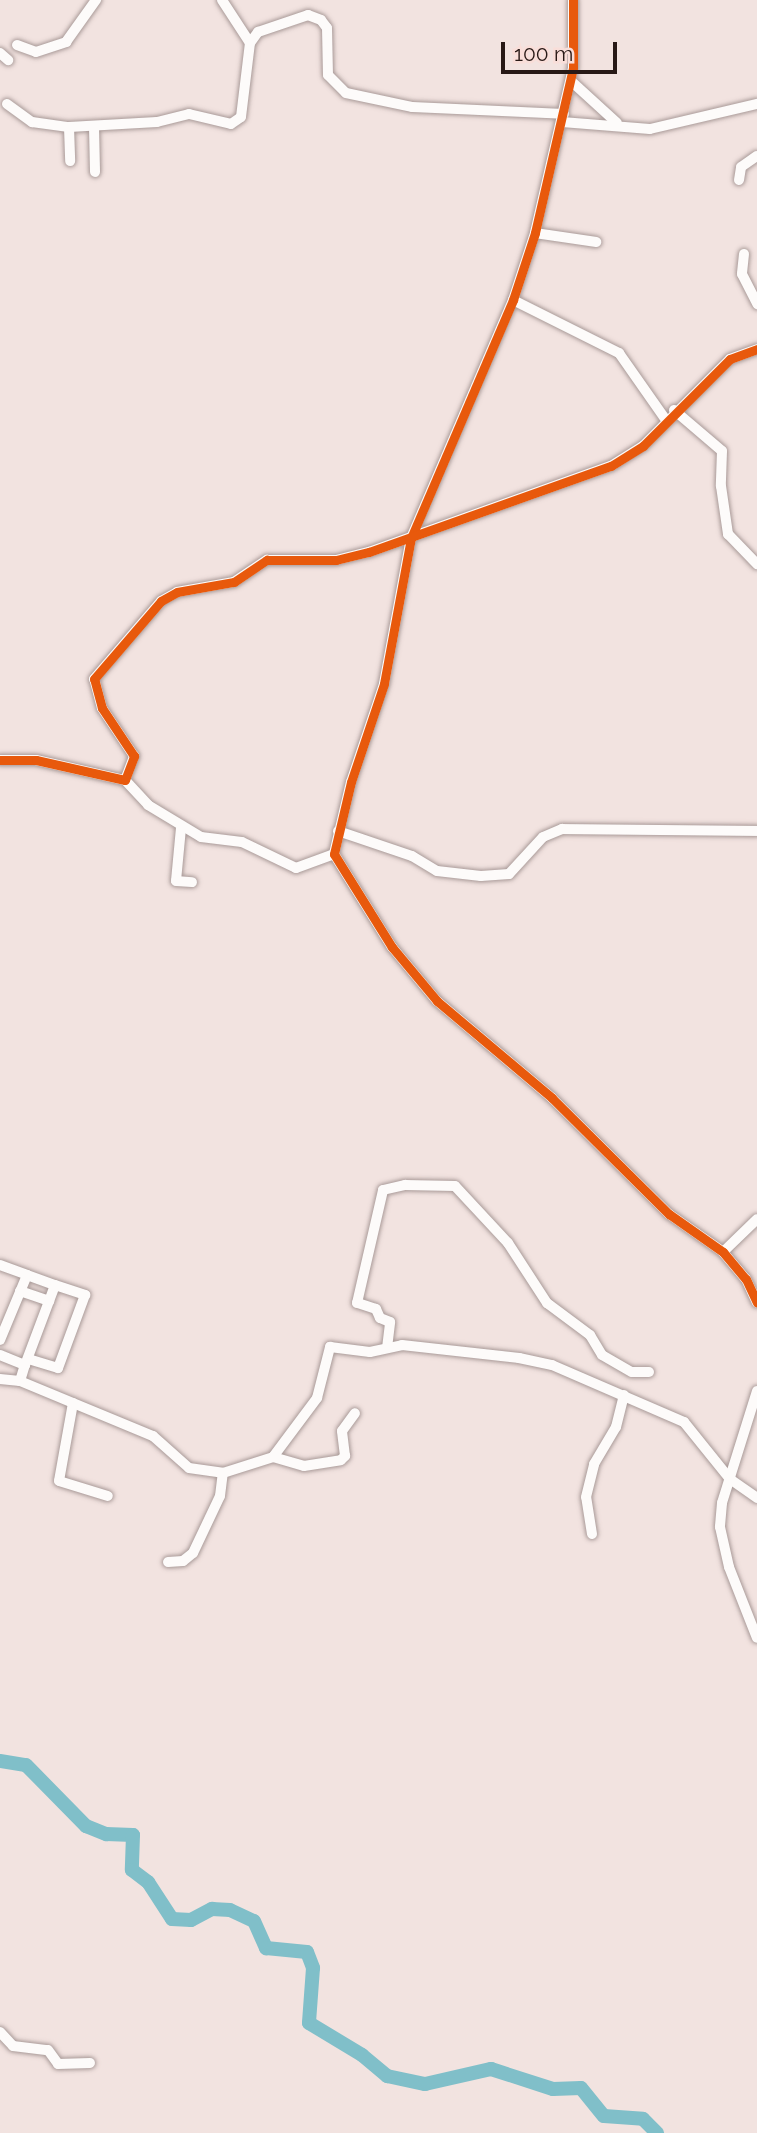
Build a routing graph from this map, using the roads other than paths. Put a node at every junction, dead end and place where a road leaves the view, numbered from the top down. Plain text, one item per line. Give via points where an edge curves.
1 (96, 0) edge
2 (222, 0) edge
3 (573, 0) edge
4 (250, 43) junction
5 (17, 45) dead end
6 (571, 81) junction
7 (7, 104) dead end
8 (757, 104) edge
9 (563, 118) junction
10 (621, 126) junction
11 (69, 127) junction
12 (94, 127) junction
13 (757, 156) edge
14 (70, 161) dead end
15 (95, 172) dead end
16 (739, 180) dead end
17 (535, 233) junction
18 (596, 242) dead end
19 (744, 254) dead end
20 (513, 300) junction
21 (757, 304) edge
22 (757, 348) edge
23 (674, 411) junction
24 (666, 420) junction
25 (411, 538) junction
26 (757, 564) edge
27 (0, 760) edge
28 (125, 780) junction
29 (181, 828) junction
30 (338, 831) junction
31 (757, 831) edge
32 (334, 854) junction
33 (192, 882) dead end
34 (757, 1219) edge
35 (723, 1252) junction
36 (0, 1265) edge
37 (27, 1275) junction
38 (55, 1285) junction
39 (20, 1291) junction
40 (49, 1301) junction
41 (757, 1303) edge
42 (0, 1339) edge
43 (387, 1348) junction
44 (0, 1355) edge
45 (27, 1362) junction
46 (649, 1371) dead end
47 (0, 1378) edge
48 (20, 1381) junction
49 (757, 1391) edge
50 (624, 1395) junction
51 (73, 1403) junction
52 (355, 1413) dead end
53 (273, 1457) junction
54 (223, 1473) junction
55 (730, 1479) junction
56 (108, 1496) dead end
57 (757, 1498) edge
58 (592, 1534) dead end
59 (168, 1562) dead end
60 (757, 1638) edge
61 (0, 2032) edge
62 (90, 2063) dead end

1 - 5 street via 66,42 36,52
2 - 4 street
3 - 6 street
4 - 9 street via 258,32 308,15 327,29 328,75 346,93 412,107
4 - 12 street via 238,122 225,124 189,114
6 - 9 street
6 - 10 street
7 - 11 street via 32,122
8 - 10 street via 665,127
9 - 10 street
9 - 17 street
11 - 12 street
11 - 14 street
12 - 15 street
13 - 16 street via 741,167
17 - 18 street via 569,234
17 - 20 street
19 - 21 street via 742,274
20 - 24 street via 614,350
20 - 25 street
22 - 23 street via 730,359
23 - 24 street
23 - 26 street via 722,451 720,486 728,534
24 - 25 street via 623,461
25 - 28 street via 336,560 267,560 234,582 177,592 161,601 94,679 102,708 134,756
25 - 30 street via 384,684
27 - 28 street via 36,760
28 - 29 street via 148,805
29 - 32 street via 201,837 242,842 291,867 308,866
29 - 33 street via 176,881
30 - 31 street via 412,856 437,871 481,876 509,874 543,837 562,829
30 - 32 street
32 - 35 street via 392,947 437,1001 552,1098 669,1214
34 - 35 street
35 - 41 street via 746,1279
36 - 37 street
37 - 38 street
37 - 39 street
38 - 40 street
38 - 45 street via 83,1293 86,1299 58,1368
39 - 40 street
39 - 42 street
40 - 45 street
43 - 46 street via 390,1322 380,1318 376,1309 357,1303 383,1191 405,1185 455,1186 508,1243 547,1303 590,1335 604,1357 632,1372
43 - 50 street via 432,1347 552,1364
43 - 53 street via 370,1352 328,1349 317,1398
44 - 45 street
45 - 48 street
47 - 48 street
48 - 51 street
49 - 55 street
50 - 55 street via 688,1425
50 - 58 street via 587,1492
51 - 54 street via 152,1436 186,1466
51 - 56 street via 59,1481
52 - 53 street via 342,1431 343,1459 304,1466
53 - 54 street
54 - 59 street via 220,1496 193,1553 183,1561
55 - 57 street
55 - 60 street via 722,1503 722,1543
61 - 62 street via 13,2046 48,2050 58,2064

